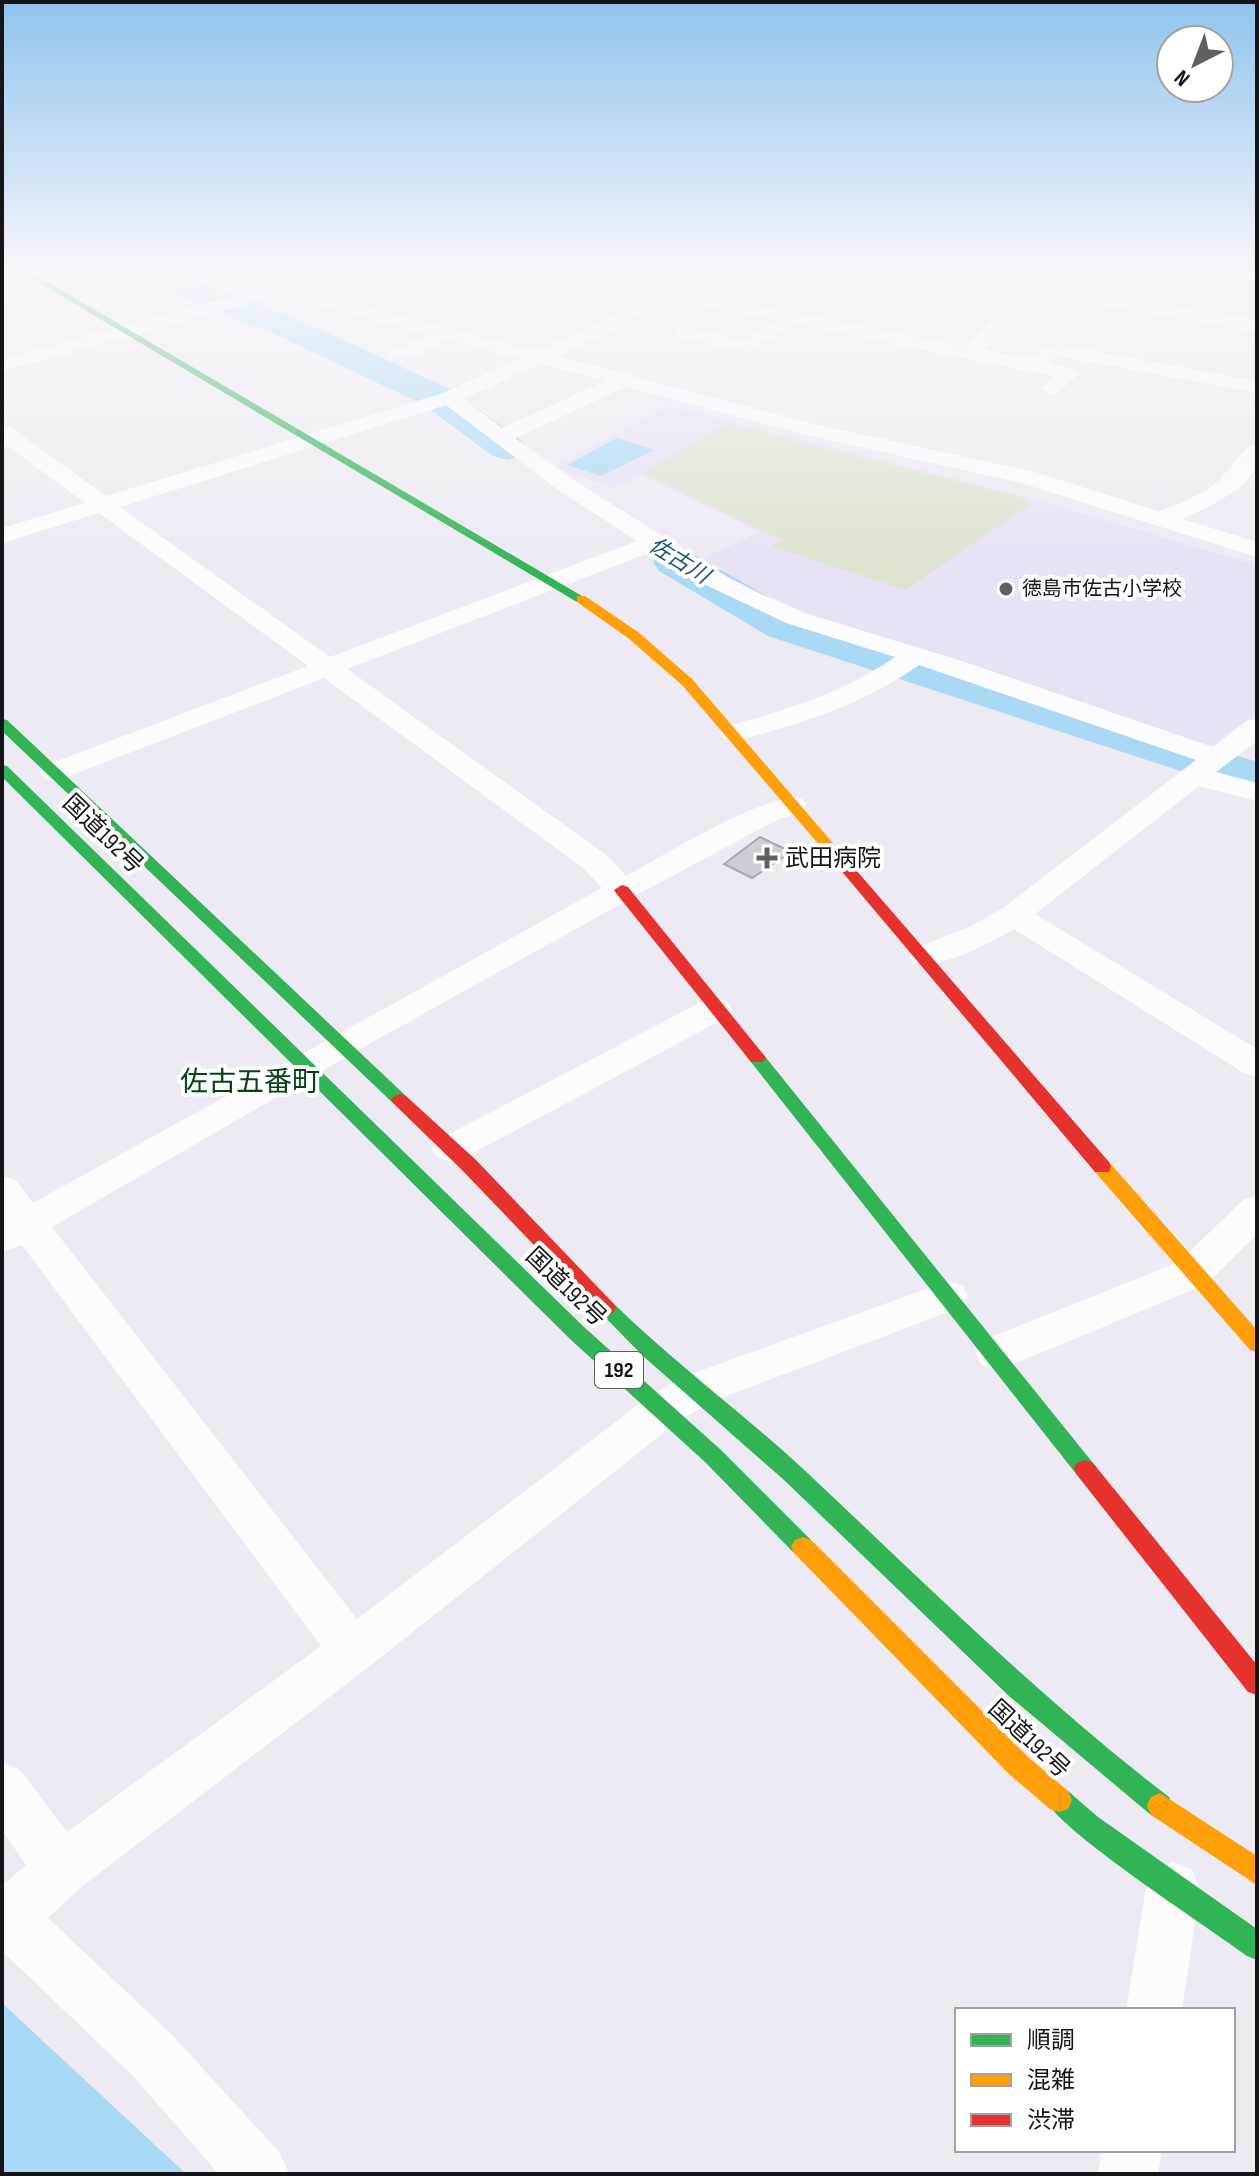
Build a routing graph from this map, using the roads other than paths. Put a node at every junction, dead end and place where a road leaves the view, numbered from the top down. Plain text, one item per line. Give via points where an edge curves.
1 (188, 370) edge
2 (513, 370) edge
3 (585, 370) edge
4 (1049, 370) edge
5 (1162, 370) edge
6 (625, 380) junction
7 (1257, 387) edge
8 (1051, 389) dead end
9 (443, 399) junction
10 (2, 432) edge
11 (500, 437) junction
12 (307, 440) junction
13 (1257, 450) edge
14 (102, 504) junction
15 (1156, 520) junction
16 (2, 536) edge
17 (649, 545) junction
18 (1257, 550) edge
19 (552, 580) junction
20 (908, 661) junction
21 (328, 666) junction
22 (2, 723) edge
23 (1257, 727) edge
24 (734, 733) junction
25 (1204, 765) junction
26 (54, 772) junction
27 (8, 783) edge
28 (1257, 792) edge
29 (791, 805) junction
30 (622, 890) junction
31 (1014, 915) junction
32 (925, 956) junction
33 (715, 1009) junction
34 (341, 1045) junction
35 (1257, 1065) edge
36 (307, 1067) junction
37 (451, 1149) junction
38 (1257, 1210) edge
39 (11, 1217) edge
40 (1193, 1273) junction
41 (948, 1296) junction
42 (1257, 1344) edge
43 (996, 1353) junction
44 (680, 1400) junction
45 (353, 1651) junction
46 (1257, 1684) edge
47 (2, 1787) edge
48 (61, 1869) junction
49 (1257, 1872) edge
50 (1173, 1889) junction
51 (4, 1918) edge
52 (1257, 1946) edge
53 (1154, 2008) edge
54 (1132, 2152) edge
55 (259, 2174) edge
56 (1128, 2174) edge

1 - 12 main road
2 - 9 street
3 - 6 street
4 - 8 street via 1068,374
5 - 7 street
6 - 11 street
6 - 15 street via 811,430 1017,474
9 - 11 street
9 - 12 street
10 - 14 street
11 - 17 street
12 - 14 street
12 - 19 main road
13 - 15 street via 1208,501
14 - 16 street
14 - 21 street
15 - 18 street
17 - 19 street
17 - 20 street via 795,618
19 - 21 street
19 - 24 main road via 625,628
20 - 24 street via 813,711
20 - 25 street
21 - 26 street
21 - 30 street via 594,861
22 - 26 main road, 国道192号 / 192
23 - 25 street
24 - 29 main road
25 - 28 street
25 - 31 street
26 - 34 main road, 国道192号 / 192
27 - 36 main road, 国道192号 / 192
29 - 30 street
29 - 32 main road
30 - 33 main road
30 - 34 street
31 - 32 street
31 - 35 street
32 - 40 main road
33 - 37 street
33 - 41 main road
34 - 36 street
34 - 37 main road, 国道192号 / 192
36 - 39 street
36 - 44 main road, 国道192号 / 192 via 577,1333
37 - 44 main road, 国道192号 / 192 via 614,1316
38 - 40 street
39 - 45 street
40 - 42 main road
40 - 43 street
41 - 43 main road
41 - 44 street
43 - 46 main road
44 - 45 street
44 - 49 main road, 国道192号 / 192 via 781,1462 1114,1772
44 - 50 main road, 国道192号 / 192 via 713,1456 1018,1765
45 - 48 street
47 - 48 street
48 - 51 street
50 - 52 main road, 国道192号 / 192
50 - 53 street
51 - 55 street via 152,2055
54 - 56 street

